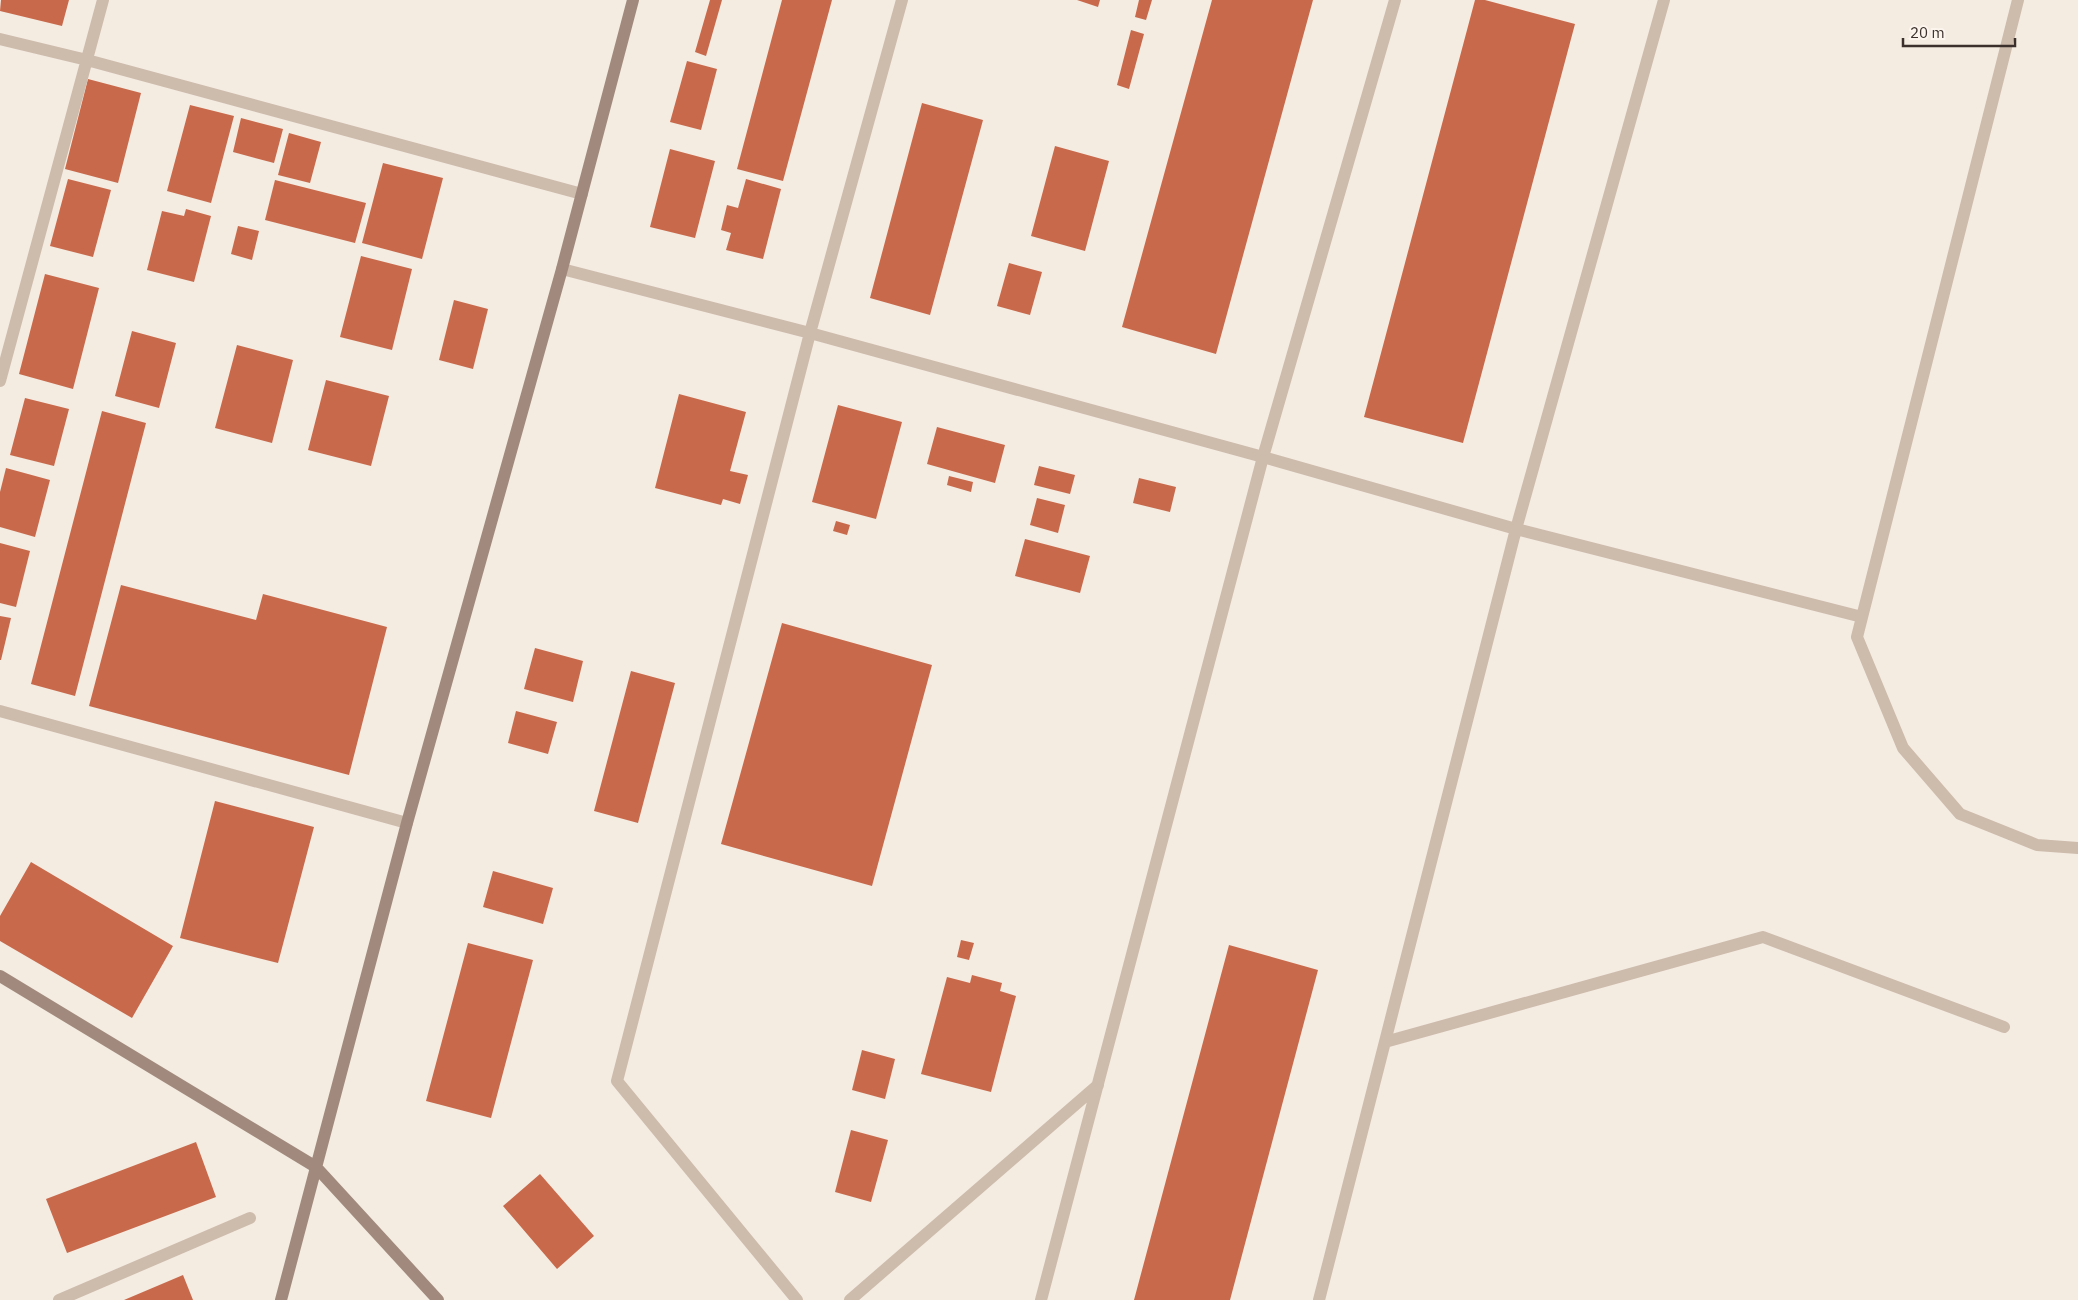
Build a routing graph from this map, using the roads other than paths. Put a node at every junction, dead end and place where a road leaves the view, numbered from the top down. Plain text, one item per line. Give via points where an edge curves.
1 (103, 0) edge
2 (634, 0) edge
3 (902, 0) edge
4 (1395, 0) edge
5 (1664, 0) edge
6 (2018, 0) edge
7 (0, 38) edge
8 (87, 60) junction
9 (582, 194) junction
10 (562, 269) junction
11 (810, 333) junction
12 (0, 381) edge
13 (1264, 457) junction
14 (1516, 529) junction
15 (1862, 617) junction
16 (0, 711) edge
17 (407, 823) junction
18 (2078, 848) edge
19 (0, 976) edge
20 (2004, 1027) dead end
21 (1385, 1042) junction
22 (1098, 1085) junction
23 (316, 1167) junction
24 (250, 1218) dead end
25 (59, 1300) edge
26 (281, 1300) edge
27 (438, 1300) edge
28 (797, 1300) edge
29 (850, 1300) edge
30 (1041, 1300) edge
31 (1319, 1300) edge

1 - 8 street
2 - 9 street
3 - 11 street
4 - 13 street
5 - 14 street
6 - 15 street
7 - 8 street
8 - 9 street
8 - 12 street
9 - 10 street
10 - 11 street
10 - 17 street
11 - 13 street
11 - 28 street via 617,1081
13 - 14 street
13 - 22 street
14 - 15 street
14 - 21 street
15 - 18 street via 1857,637 1903,748 1960,814 2037,845
16 - 17 street
17 - 23 street
19 - 23 street
20 - 21 street via 1763,937
21 - 31 street
22 - 29 street
22 - 30 street
23 - 26 street
23 - 27 street
24 - 25 street

